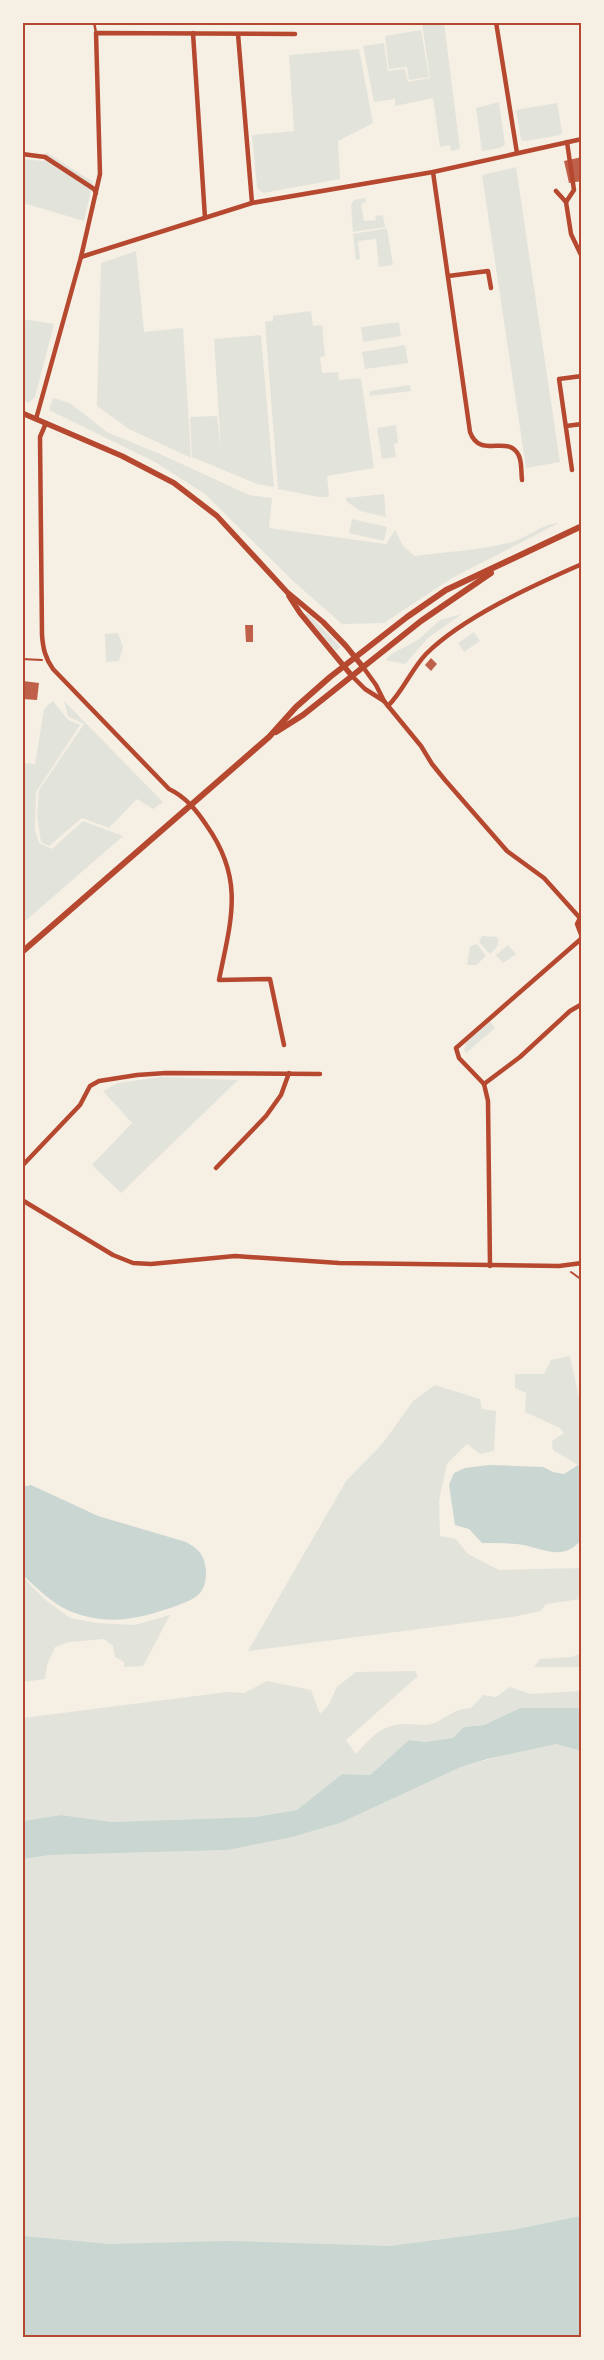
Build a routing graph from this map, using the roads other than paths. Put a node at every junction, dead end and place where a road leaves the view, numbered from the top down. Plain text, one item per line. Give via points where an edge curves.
1 (94, 22) edge
2 (496, 22) edge
3 (193, 32) junction
4 (96, 33) junction
5 (238, 34) junction
6 (294, 34) dead end
7 (582, 139) edge
8 (567, 142) junction
9 (517, 153) junction
10 (22, 154) edge
11 (433, 172) junction
12 (556, 191) dead end
13 (96, 194) junction
14 (566, 202) junction
15 (252, 203) junction
16 (204, 218) junction
17 (81, 257) junction
18 (582, 257) edge
19 (448, 276) junction
20 (490, 288) dead end
21 (581, 376) edge
22 (22, 413) edge
23 (36, 419) junction
24 (46, 423) junction
25 (582, 424) edge
26 (566, 426) junction
27 (572, 470) dead end
28 (522, 480) dead end
29 (582, 526) edge
30 (506, 562) junction
31 (582, 564) edge
32 (287, 592) junction
33 (355, 657) junction
34 (343, 666) junction
35 (363, 667) junction
36 (352, 676) junction
37 (384, 701) junction
38 (388, 706) junction
39 (269, 737) junction
40 (191, 805) junction
41 (580, 915) edge
42 (582, 937) edge
43 (22, 952) edge
44 (582, 1004) edge
45 (284, 1045) dead end
46 (289, 1073) junction
47 (320, 1074) dead end
48 (484, 1084) junction
49 (22, 1166) edge
50 (216, 1168) dead end
51 (22, 1200) edge
52 (582, 1263) edge
53 (490, 1266) junction

1 - 4 lane
2 - 9 street
3 - 4 street
3 - 5 street
3 - 16 street
4 - 13 street via 100,174
5 - 6 street
5 - 15 street
7 - 8 street
8 - 9 street
8 - 14 street via 574,190
9 - 11 street
10 - 13 street via 45,157 94,188
11 - 15 street
11 - 19 street
12 - 14 street
13 - 17 street
14 - 18 street via 571,234
15 - 16 street
16 - 17 street
17 - 23 street
19 - 20 street via 488,271
19 - 28 street via 470,432 473,440 482,446 505,445 514,449 519,457
21 - 26 street via 559,379
22 - 23 street
23 - 24 street
24 - 32 street via 174,483 217,516
24 - 40 street via 40,437 43,650 52,669 169,789
25 - 26 street
26 - 27 street
29 - 30 main road
30 - 33 main road via 446,590
30 - 35 main road via 420,622
31 - 38 street via 515,596 444,639 425,655
32 - 33 street via 323,622
32 - 34 street via 300,614
33 - 34 main road
33 - 35 street
34 - 36 street
34 - 39 main road via 296,707
35 - 36 main road
35 - 37 street
36 - 37 street
36 - 39 main road
37 - 38 street
38 - 41 street via 422,746 432,764 507,851 544,878
39 - 40 main road
40 - 43 main road
40 - 45 street via 220,844 231,877 233,913 219,980 270,979
41 - 42 street via 577,924
42 - 48 street via 456,1048 459,1058
44 - 48 street
46 - 47 street
46 - 49 street via 166,1073 108,1079 90,1086 80,1105
46 - 50 street via 281,1095 266,1116
48 - 53 street via 488,1101
51 - 53 street via 113,1255 133,1263 235,1256 339,1263
52 - 53 street

